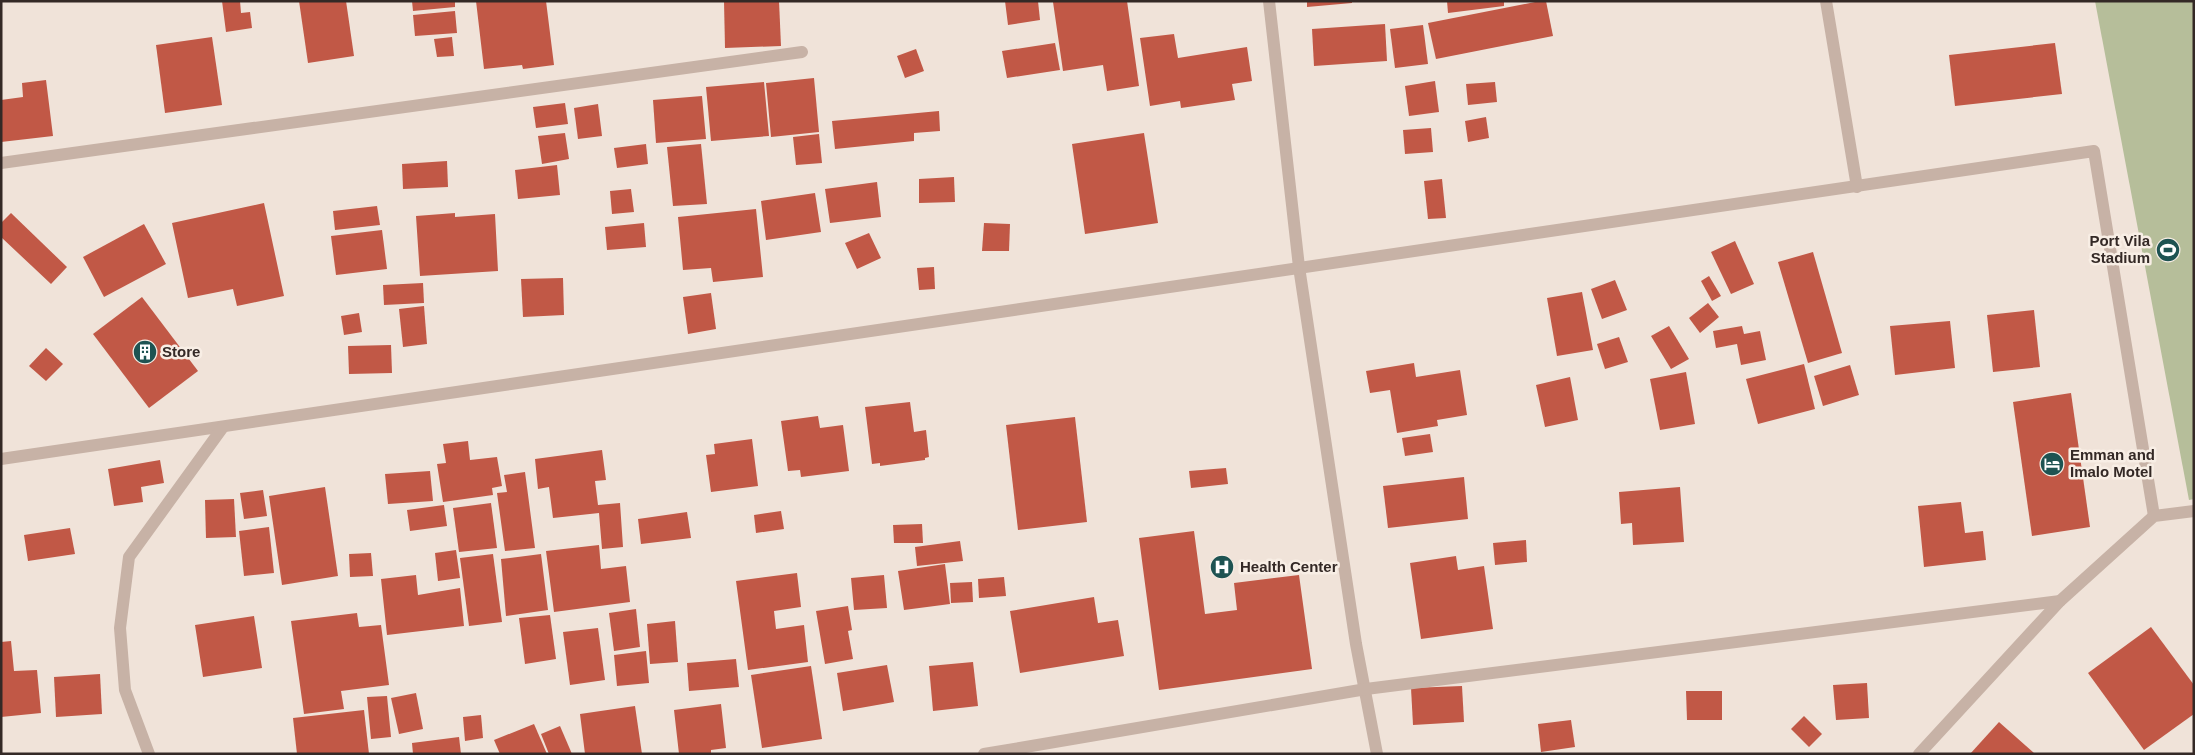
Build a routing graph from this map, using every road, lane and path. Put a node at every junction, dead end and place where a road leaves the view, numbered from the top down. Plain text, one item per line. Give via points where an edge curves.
1 (1270, 1) edge
2 (1826, 1) edge
3 (802, 52) dead end
4 (1, 163) edge
5 (1857, 187) junction
6 (1299, 267) junction
7 (223, 427) junction
8 (1, 459) edge
9 (2194, 511) edge
10 (2154, 516) junction
11 (2060, 601) junction
12 (1366, 689) junction
13 (150, 754) edge
14 (984, 754) edge
15 (1377, 754) edge
16 (1919, 754) edge

1 - 6 street
2 - 5 street
3 - 4 street
5 - 6 street
5 - 10 street via 2094,152
6 - 7 street
6 - 12 street via 1356,644
7 - 8 street
7 - 13 street via 129,557 120,628 125,690
9 - 10 street
10 - 11 street
11 - 12 street
11 - 16 street
12 - 14 street
12 - 15 street

